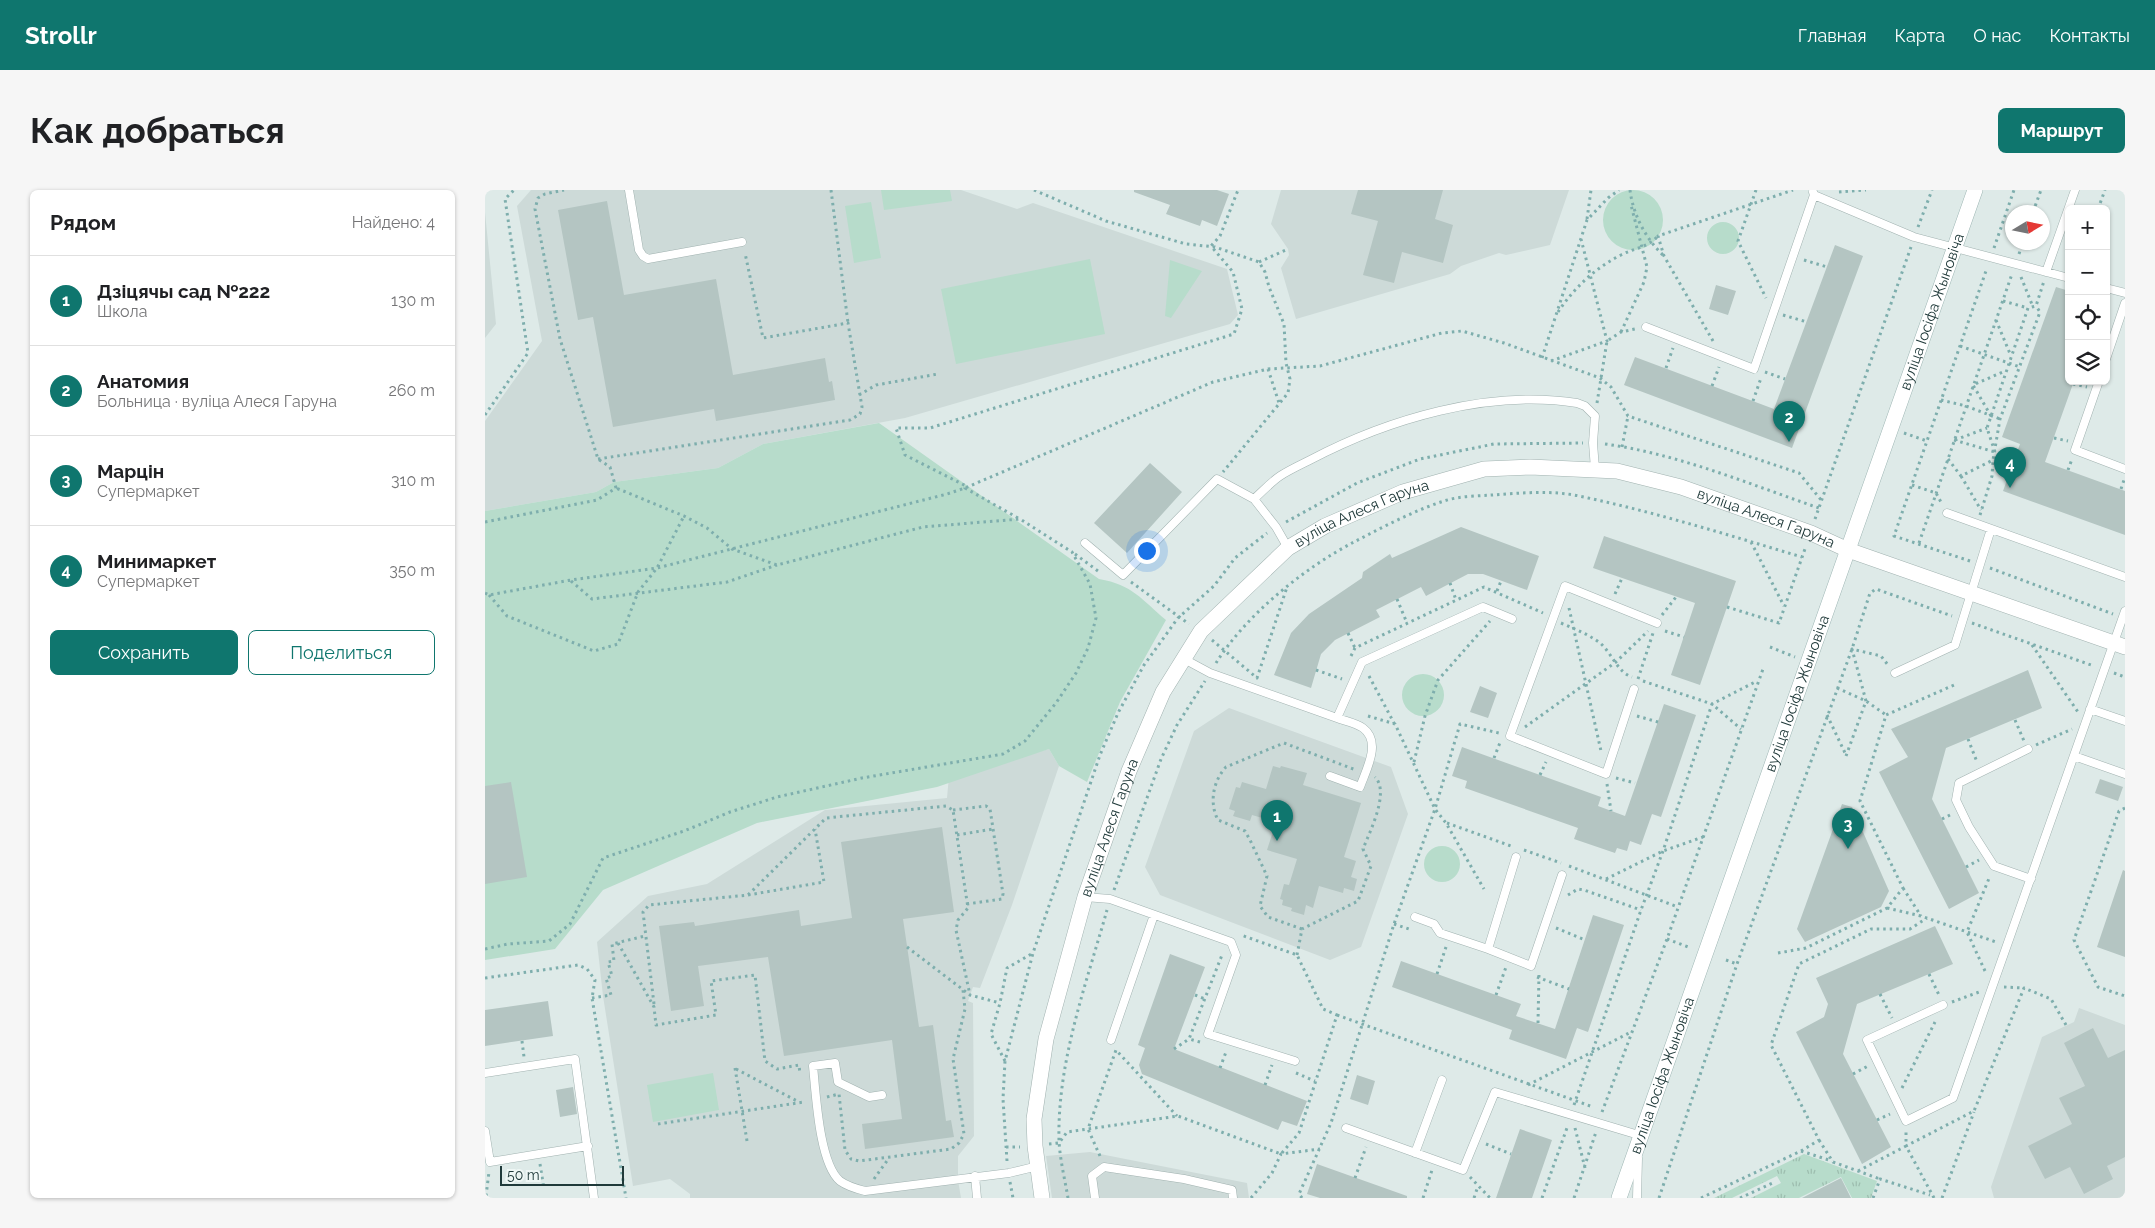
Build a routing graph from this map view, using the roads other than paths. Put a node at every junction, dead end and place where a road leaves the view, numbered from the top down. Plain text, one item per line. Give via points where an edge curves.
1 (629, 190) edge
2 (1975, 190) edge
3 (2075, 190) edge
4 (1813, 192) edge
5 (742, 242) road end
6 (1955, 249) junction
7 (2046, 272) junction
8 (2065, 277) edge
9 (2110, 289) edge
10 (2125, 293) edge
11 (2125, 303) edge
12 (1646, 327) road end
13 (2110, 347) edge
14 (2098, 385) edge
15 (1595, 469) junction
16 (2125, 469) edge
17 (1254, 498) junction
18 (1947, 514) dead end
19 (1991, 529) junction
20 (1085, 543) dead end
21 (1289, 548) junction
22 (1848, 550) junction
23 (2125, 577) edge
24 (1971, 593) junction
25 (2124, 614) edge
26 (1511, 619) dead end
27 (1656, 625) road end
28 (2119, 645) edge
29 (1184, 659) junction
30 (1895, 673) road end
31 (1634, 689) road end
32 (2090, 709) junction
33 (1337, 718) junction
34 (2125, 721) edge
35 (2028, 749) road end
36 (2074, 756) junction
37 (2125, 774) edge
38 (1330, 776) dead end
39 (1516, 857) dead end
40 (1562, 875) dead end
41 (2031, 879) junction
42 (1085, 897) junction
43 (1154, 915) junction
44 (1415, 917) dead end
45 (1488, 948) junction
46 (1943, 1005) road end
47 (1111, 1040) dead end
48 (1295, 1061) dead end
49 (485, 1073) edge
50 (1443, 1080) dead end
51 (882, 1095) dead end
52 (1346, 1128) dead end
53 (485, 1132) edge
54 (1640, 1141) junction
55 (588, 1146) junction
56 (1415, 1153) junction
57 (1038, 1166) junction
58 (975, 1176) junction
59 (594, 1198) edge
60 (977, 1198) edge
61 (1042, 1198) edge
62 (1095, 1198) edge
63 (1233, 1198) edge
64 (1619, 1198) edge
65 (1637, 1198) edge

1 - 5 lane via 639,250 648,259
2 - 6 street, вуліца Іосіфа Жыновіча
3 - 7 lane
4 - 6 lane via 1914,237
4 - 12 lane via 1754,369
6 - 7 lane
6 - 22 street, вуліца Іосіфа Жыновіча
7 - 8 lane
9 - 10 lane
11 - 13 lane
14 - 16 lane via 2075,450
15 - 17 lane via 1595,416 1585,406 1525,401 1484,404 1422,414 1371,430 1279,476
15 - 21 street, вуліца Алеся Гаруна via 1493,468 1452,476 1403,492 1325,526
15 - 22 street, вуліца Алеся Гаруна via 1617,471 1681,487 1811,533
17 - 20 lane via 1217,479 1123,576
17 - 21 lane
18 - 19 lane
19 - 23 lane
19 - 24 lane
21 - 29 street, вуліца Алеся Гаруна via 1201,631
22 - 24 street, вуліца Алеся Гаруна
22 - 54 street, вуліца Іосіфа Жыновіча
24 - 28 street, вуліца Алеся Гаруна
24 - 30 lane via 1955,645
25 - 28 lane
26 - 33 lane via 1483,607 1362,662
27 - 31 lane via 1565,586 1510,736 1606,774
28 - 32 lane via 2104,670
29 - 33 lane via 1210,673
29 - 42 street, вуліца Алеся Гаруна via 1163,692 1129,771
32 - 34 lane
32 - 36 lane
33 - 38 lane via 1363,728 1371,738 1373,750 1360,787
35 - 41 lane via 1959,783 1956,800 1994,866
36 - 37 lane
36 - 41 lane
39 - 45 lane
40 - 45 lane via 1531,966
41 - 46 lane via 1953,1098 1906,1121 1867,1040
42 - 43 lane via 1110,899
42 - 57 street, вуліца Алеся Гаруна via 1046,1038 1034,1119
43 - 47 lane
43 - 48 lane via 1231,942 1236,955 1208,1034
44 - 45 lane via 1434,924 1440,933
49 - 55 lane via 575,1059
50 - 56 lane
51 - 58 lane via 869,1097 838,1082 835,1062 813,1066 826,1158 841,1182 865,1192
52 - 56 lane
53 - 55 lane via 490,1162
54 - 56 lane via 1598,1123 1495,1092 1463,1170
54 - 64 street, вуліца Іосіфа Жыновіча
54 - 65 lane
55 - 59 lane
57 - 58 lane
57 - 61 street, вуліца Алеся Гаруна
58 - 60 lane
62 - 63 lane via 1092,1176 1105,1167 1231,1190

